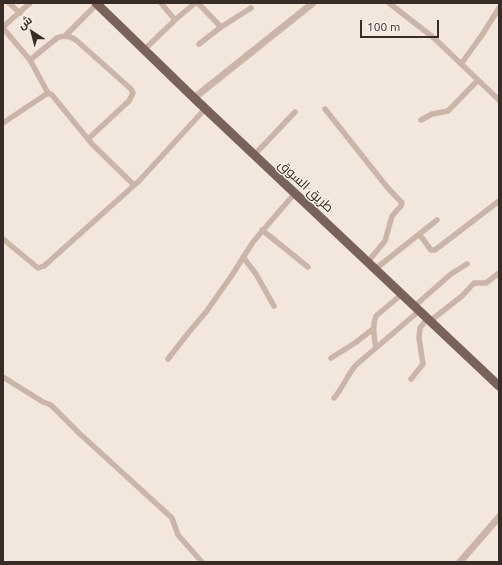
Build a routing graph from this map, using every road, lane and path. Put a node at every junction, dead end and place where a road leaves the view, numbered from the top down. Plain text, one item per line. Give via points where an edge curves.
1 (9, 3) edge
2 (30, 3) edge
3 (99, 3) edge
4 (161, 3) edge
5 (196, 3) edge
6 (313, 3) edge
7 (390, 3) edge
8 (251, 8) dead end
9 (499, 8) edge
10 (20, 12) junction
11 (175, 20) junction
12 (3, 27) edge
13 (221, 27) junction
14 (65, 36) junction
15 (199, 44) dead end
16 (148, 46) junction
17 (30, 60) junction
18 (461, 64) junction
19 (478, 80) junction
20 (48, 93) junction
21 (196, 96) junction
22 (499, 100) edge
23 (205, 109) junction
24 (325, 109) dead end
25 (295, 112) dead end
26 (421, 120) dead end
27 (3, 123) edge
28 (88, 139) junction
29 (258, 151) junction
30 (134, 185) junction
31 (295, 193) junction
32 (499, 201) edge
33 (437, 220) dead end
34 (262, 230) junction
35 (419, 234) junction
36 (3, 239) edge
37 (243, 257) junction
38 (371, 258) junction
39 (467, 264) dead end
40 (379, 266) junction
41 (308, 267) dead end
42 (499, 273) edge
43 (402, 294) junction
44 (274, 306) dead end
45 (419, 306) junction
46 (431, 318) junction
47 (373, 329) junction
48 (376, 348) junction
49 (331, 358) dead end
50 (168, 359) dead end
51 (3, 377) edge
52 (410, 379) dead end
53 (499, 379) edge
54 (499, 386) edge
55 (334, 398) dead end
56 (499, 517) edge
57 (202, 562) edge
58 (460, 562) edge

1 - 10 street
2 - 10 street
3 - 14 street
3 - 16 main road, طريق السوق
3 - 21 main road, طريق السوق
4 - 11 street
5 - 11 street
5 - 13 street
6 - 21 street
7 - 18 street via 434,38
8 - 13 street
9 - 18 street
10 - 12 street
11 - 16 street
12 - 17 street
13 - 15 street
14 - 17 street via 57,38
14 - 28 street via 76,40 133,93 129,101
16 - 21 main road, طريق السوق
17 - 20 street
18 - 19 street
19 - 22 street
19 - 26 street via 448,111 432,114
20 - 27 street
20 - 28 street
21 - 23 main road, طريق السوق
21 - 29 main road, طريق السوق
23 - 30 street
23 - 31 main road, طريق السوق
24 - 38 street via 402,203 392,216 385,241
25 - 29 street
28 - 30 street
29 - 38 main road, طريق السوق
30 - 36 street via 41,267 38,268
31 - 34 street
31 - 43 main road, طريق السوق
32 - 35 street via 436,250 432,250
33 - 35 street
34 - 37 street
34 - 41 street
35 - 40 street
37 - 44 street
37 - 50 street via 206,312
38 - 40 main road, طريق السوق
39 - 45 street via 451,274
40 - 45 main road, طريق السوق
42 - 46 street via 486,283 474,283 462,296
43 - 45 main road, طريق السوق
43 - 47 street via 376,316
45 - 46 main road, طريق السوق
45 - 48 street
46 - 52 street via 420,328 423,364
46 - 53 main road, طريق السوق
46 - 54 main road, طريق السوق
47 - 48 street
47 - 49 street
48 - 55 street via 350,372 341,391
51 - 57 street via 51,405 172,518 178,535
56 - 58 street

